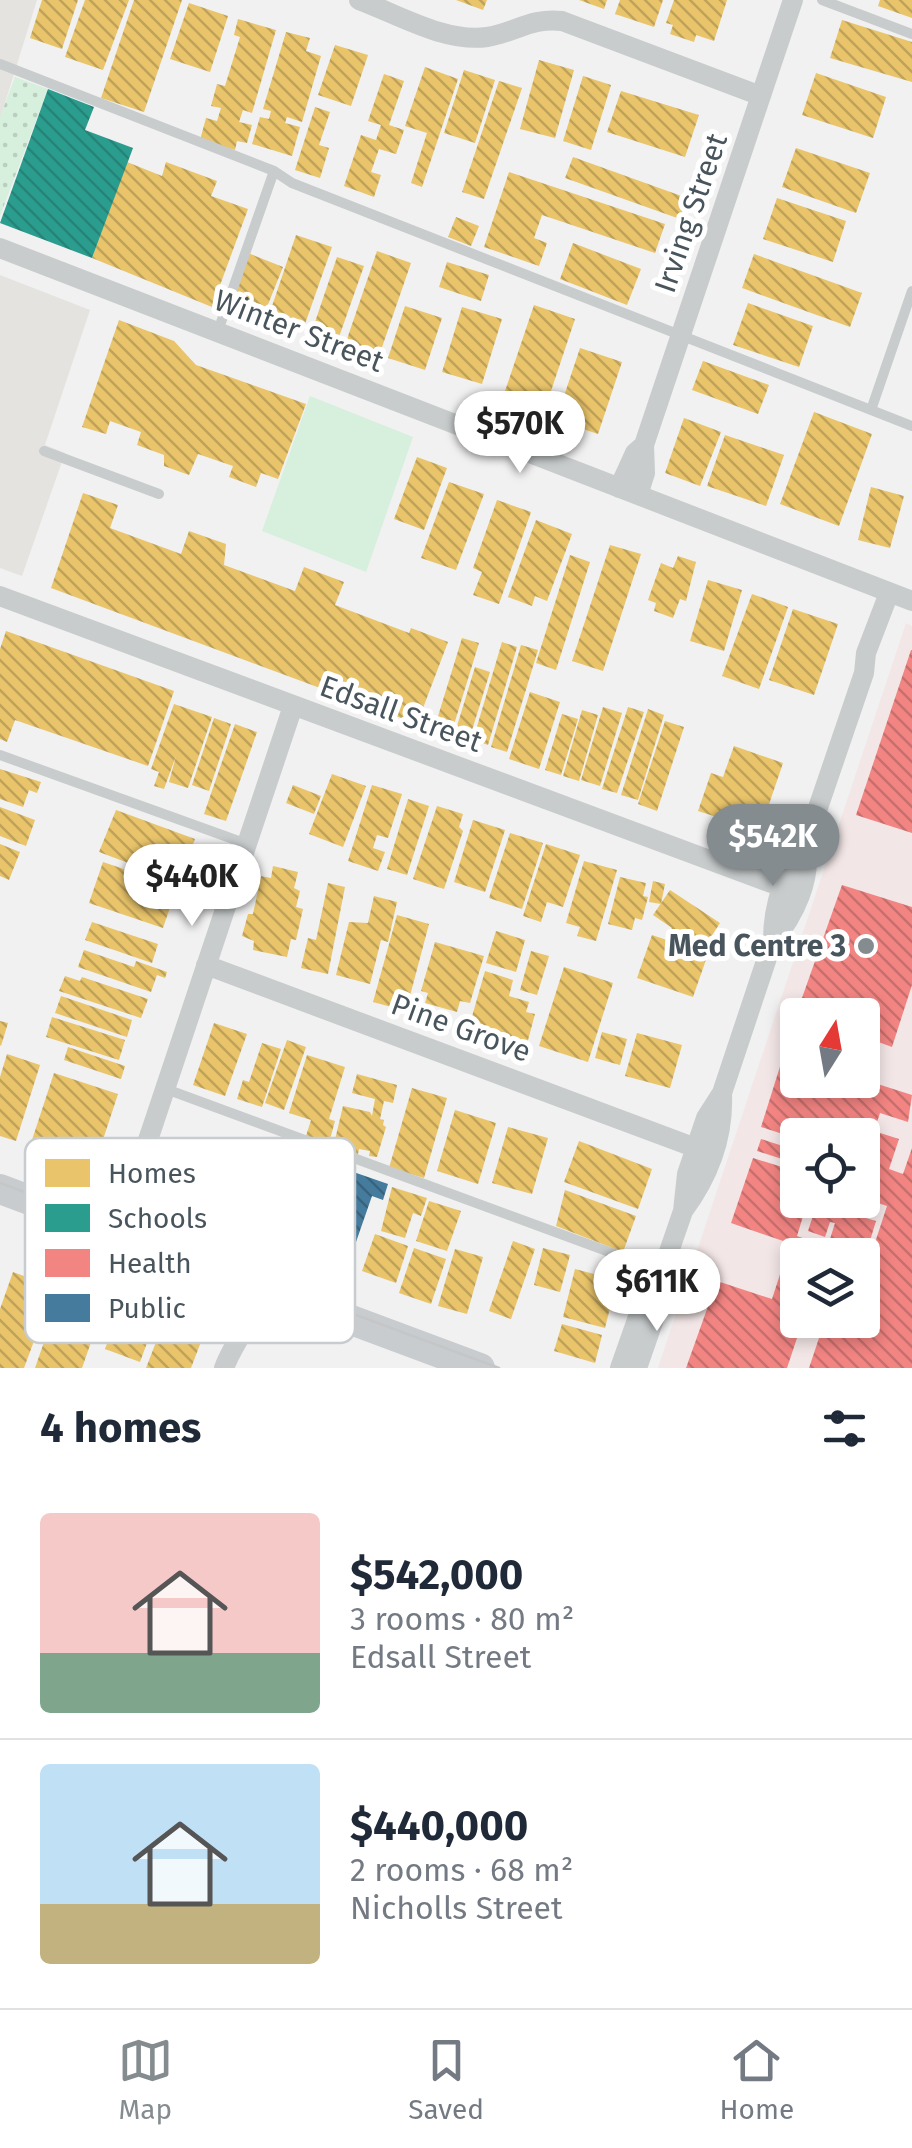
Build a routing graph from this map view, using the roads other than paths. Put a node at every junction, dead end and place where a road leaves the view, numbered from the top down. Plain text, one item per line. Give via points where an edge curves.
1 (359, 0) edge
2 (794, 0) edge
3 (822, 0) edge
4 (912, 34) edge
5 (0, 64) edge
6 (761, 96) junction
7 (274, 171) junction
8 (0, 248) edge
9 (912, 291) edge
10 (218, 330) junction
11 (681, 336) junction
12 (871, 410) junction
13 (912, 426) edge
14 (44, 451) dead end
15 (629, 492) junction
16 (159, 494) dead end
17 (890, 593) junction
18 (0, 596) edge
19 (912, 601) edge
20 (293, 706) junction
21 (0, 755) edge
22 (246, 844) junction
23 (805, 846) junction
24 (782, 888) junction
25 (794, 907) junction
26 (773, 940) junction
27 (206, 965) junction
28 (165, 1088) junction
29 (722, 1093) junction
30 (149, 1138) edge
31 (300, 1138) edge
32 (696, 1148) junction
33 (355, 1158) edge
34 (0, 1189) edge
35 (25, 1198) edge
36 (683, 1211) junction
37 (662, 1272) junction
38 (355, 1321) edge
39 (234, 1343) edge
40 (224, 1368) edge
41 (480, 1368) edge
42 (620, 1368) edge
43 (638, 1368) edge

1 - 6 street via 462,36 491,36 538,20 562,22
2 - 6 street, Irving Street
3 - 4 lane
5 - 7 lane
6 - 11 street, Irving Street
7 - 10 lane
7 - 11 lane
8 - 10 street, Winter Street
9 - 12 lane
10 - 15 street, Winter Street
11 - 12 lane
11 - 15 street, Irving Street via 644,445 645,473
12 - 13 lane
14 - 16 lane
15 - 17 street, Winter Street
17 - 19 street, Winter Street
17 - 23 street
18 - 20 street, Edsall Street
20 - 22 street
20 - 24 street, Edsall Street
21 - 22 lane
22 - 27 street
23 - 24 street via 793,856
23 - 25 street via 809,861
24 - 25 street
24 - 26 street
25 - 26 street
26 - 29 street
27 - 28 street
27 - 32 street, Pine Grove
28 - 30 street
28 - 31 lane
29 - 32 street
29 - 36 street via 724,1122 704,1183
32 - 36 street
33 - 37 lane
34 - 35 main road
36 - 37 street
37 - 42 street via 652,1277
37 - 43 street via 667,1282
38 - 41 main road
39 - 40 street

